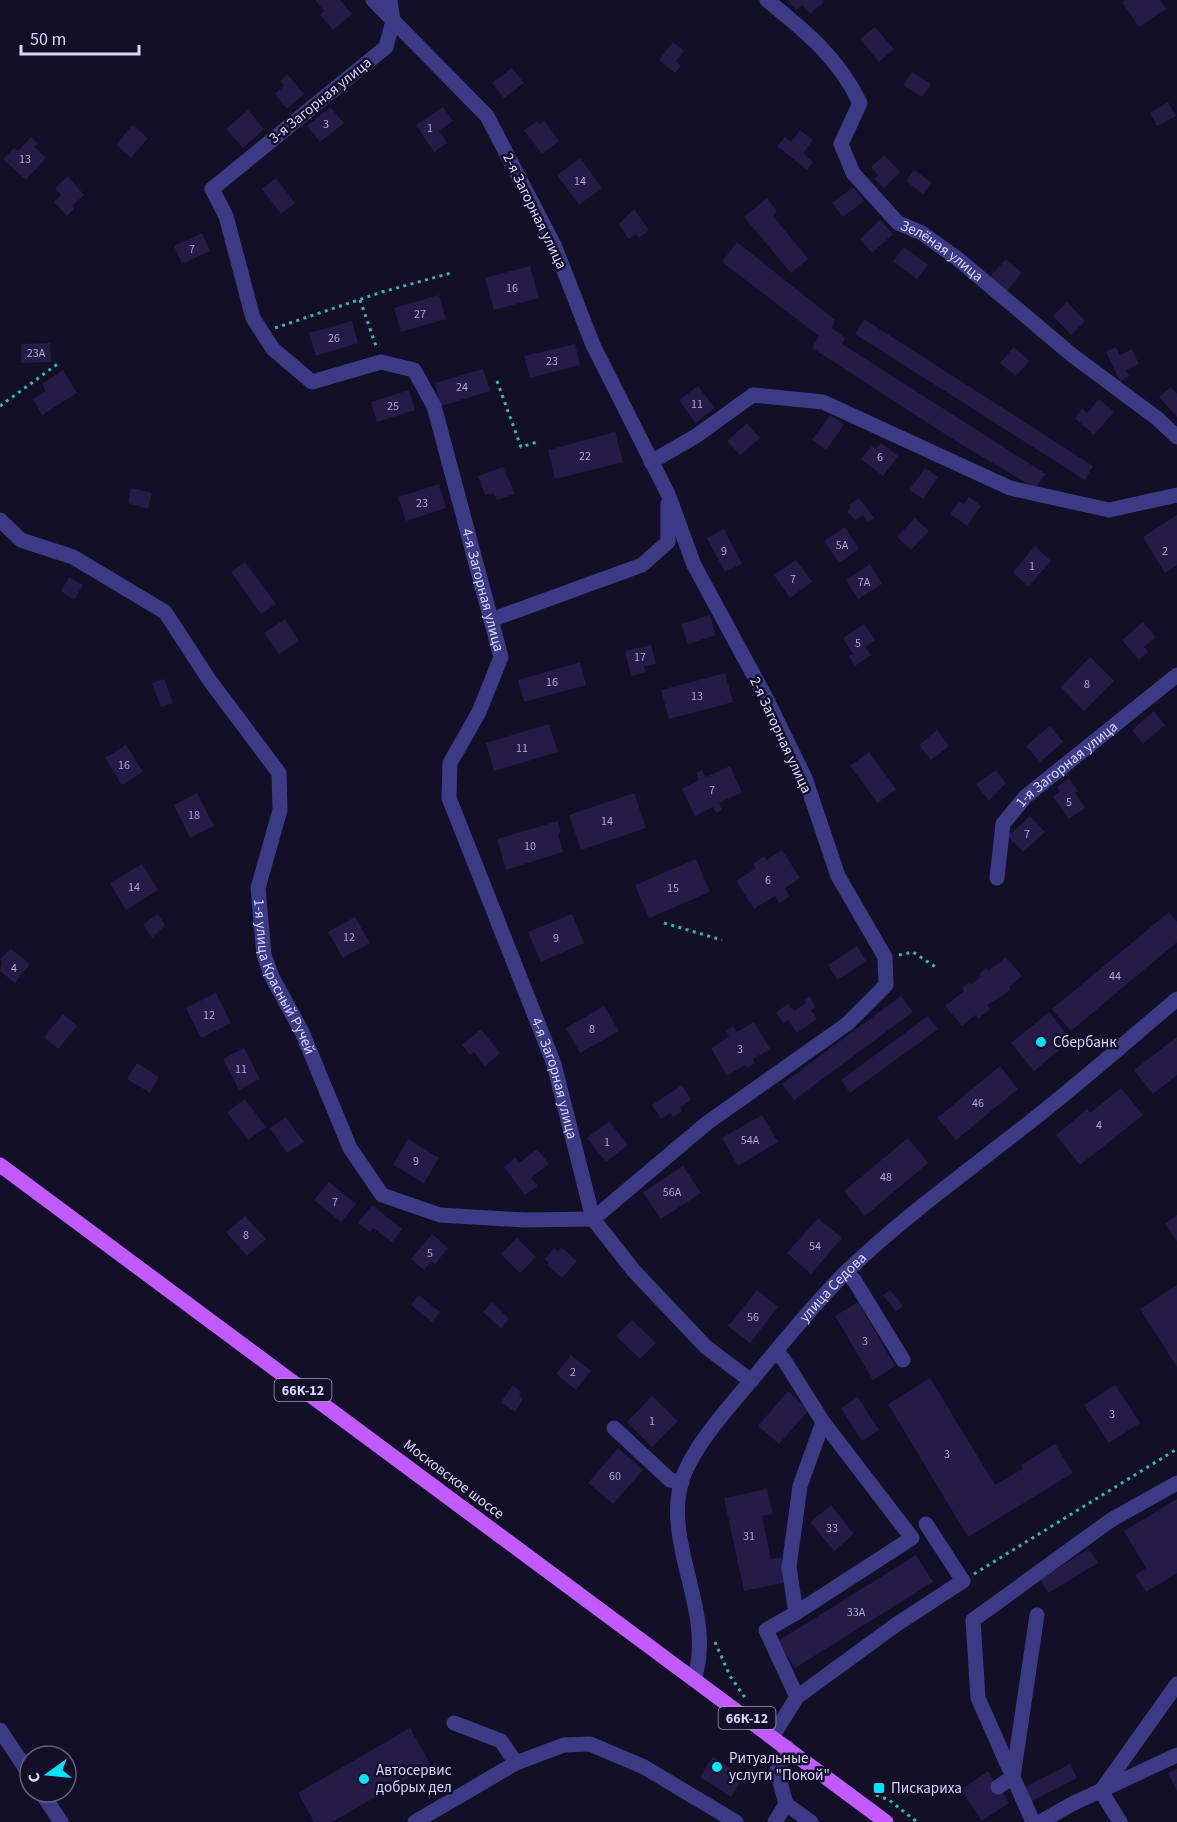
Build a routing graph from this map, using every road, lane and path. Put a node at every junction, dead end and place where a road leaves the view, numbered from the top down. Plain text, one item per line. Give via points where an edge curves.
1 (373, 0) edge
2 (390, 0) edge
3 (767, 0) edge
4 (393, 21) junction
5 (212, 189) joint
6 (451, 273) dead end
7 (360, 300) junction
8 (262, 332) junction
9 (381, 362) junction
10 (59, 363) dead end
11 (496, 381) dead end
12 (0, 406) edge
13 (1177, 437) edge
14 (537, 442) dead end
15 (651, 462) junction
16 (668, 494) junction
17 (1177, 495) edge
18 (0, 520) edge
19 (491, 620) junction
20 (1177, 675) edge
21 (997, 878) dead end
22 (664, 923) dead end
23 (722, 940) dead end
24 (885, 957) junction
25 (937, 968) dead end
26 (1177, 999) edge
27 (0, 1165) edge
28 (593, 1219) junction
29 (846, 1273) junction
30 (776, 1351) junction
31 (903, 1360) dead end
32 (751, 1381) junction
33 (823, 1422) junction
34 (614, 1428) dead end
35 (1177, 1449) edge
36 (682, 1482) junction
37 (1177, 1483) edge
38 (926, 1524) dead end
39 (963, 1581) junction
40 (796, 1613) junction
41 (1037, 1615) dead end
42 (714, 1635) dead end
43 (694, 1679) junction
44 (1177, 1684) edge
45 (797, 1697) junction
46 (749, 1702) dead end
47 (454, 1723) dead end
48 (0, 1730) edge
49 (772, 1737) junction
50 (787, 1747) junction
51 (1177, 1755) edge
52 (18, 1757) edge
53 (516, 1763) junction
54 (1013, 1777) junction
55 (999, 1787) dead end
56 (1101, 1791) junction
57 (870, 1792) dead end
58 (49, 1804) edge
59 (786, 1804) junction
60 (62, 1822) edge
61 (415, 1822) edge
62 (736, 1822) edge
63 (775, 1822) edge
64 (811, 1822) edge
65 (886, 1822) edge
66 (917, 1822) edge
67 (1033, 1822) edge
68 (1040, 1822) edge
69 (1120, 1822) edge

1 - 4 street
2 - 4 street
3 - 13 street, Зелёная улица via 814,38 848,77 860,103 841,144 852,173 898,223 922,233 958,259
4 - 5 street, 3-я Загорная улица via 386,47
4 - 15 street, 2-я Загорная улица via 487,116 554,245 593,345
5 - 8 street, 4-я Загорная улица via 226,216 253,318
6 - 7 path
7 - 8 path
7 - 9 path
8 - 9 street, 4-я Загорная улица via 273,349 312,382
9 - 19 street, 4-я Загорная улица via 414,370 434,406
10 - 12 path
11 - 14 path via 521,447
15 - 16 street, 2-я Загорная улица
15 - 17 street via 753,395 823,402 1010,488 1109,510
16 - 19 street via 668,542 642,565
16 - 24 street, 2-я Загорная улица via 694,565 805,778 838,876
18 - 28 street, 1-я улица Красный Ручей via 21,540 73,557 165,612 210,681 279,773 280,810 258,888 264,955 351,1148 382,1195 440,1215
19 - 28 street, 4-я Загорная улица via 501,657 479,712 450,763 449,798 554,1064
20 - 21 street, 1-я Загорная улица via 1025,797 1002,824
22 - 23 path
24 - 25 path via 913,952
24 - 28 street via 886,985 847,1024 707,1123
26 - 29 street, улица Седова
27 - 43 main road, Московское шоссе / 66К-12
28 - 32 street, 4-я Загорная улица via 634,1271 706,1347
29 - 30 street, улица Седова
29 - 31 street
30 - 32 street, улица Седова
30 - 33 street
32 - 36 street, улица Седова via 688,1465
33 - 40 street via 800,1486 789,1567
33 - 40 street via 912,1538
34 - 36 street via 670,1480
35 - 39 path
36 - 43 street, улица Седова via 678,1498 680,1529 700,1660
37 - 54 street via 1112,1520 973,1620 978,1698
38 - 39 street
39 - 45 street
40 - 45 street via 766,1630
41 - 54 street
42 - 46 path via 730,1676
43 - 49 main road, Московское шоссе / 66К-12
44 - 56 street
45 - 49 street
47 - 53 street via 501,1741
48 - 52 street
49 - 50 main road, Московское шоссе / 66К-12
50 - 59 street via 777,1771
50 - 65 main road, Московское шоссе / 66К-12
51 - 56 street
53 - 61 street
53 - 62 street via 564,1745 590,1744 644,1767
54 - 55 street
54 - 67 street
56 - 68 street
56 - 69 street
57 - 66 path via 889,1800
58 - 60 street
59 - 63 street
59 - 64 street

